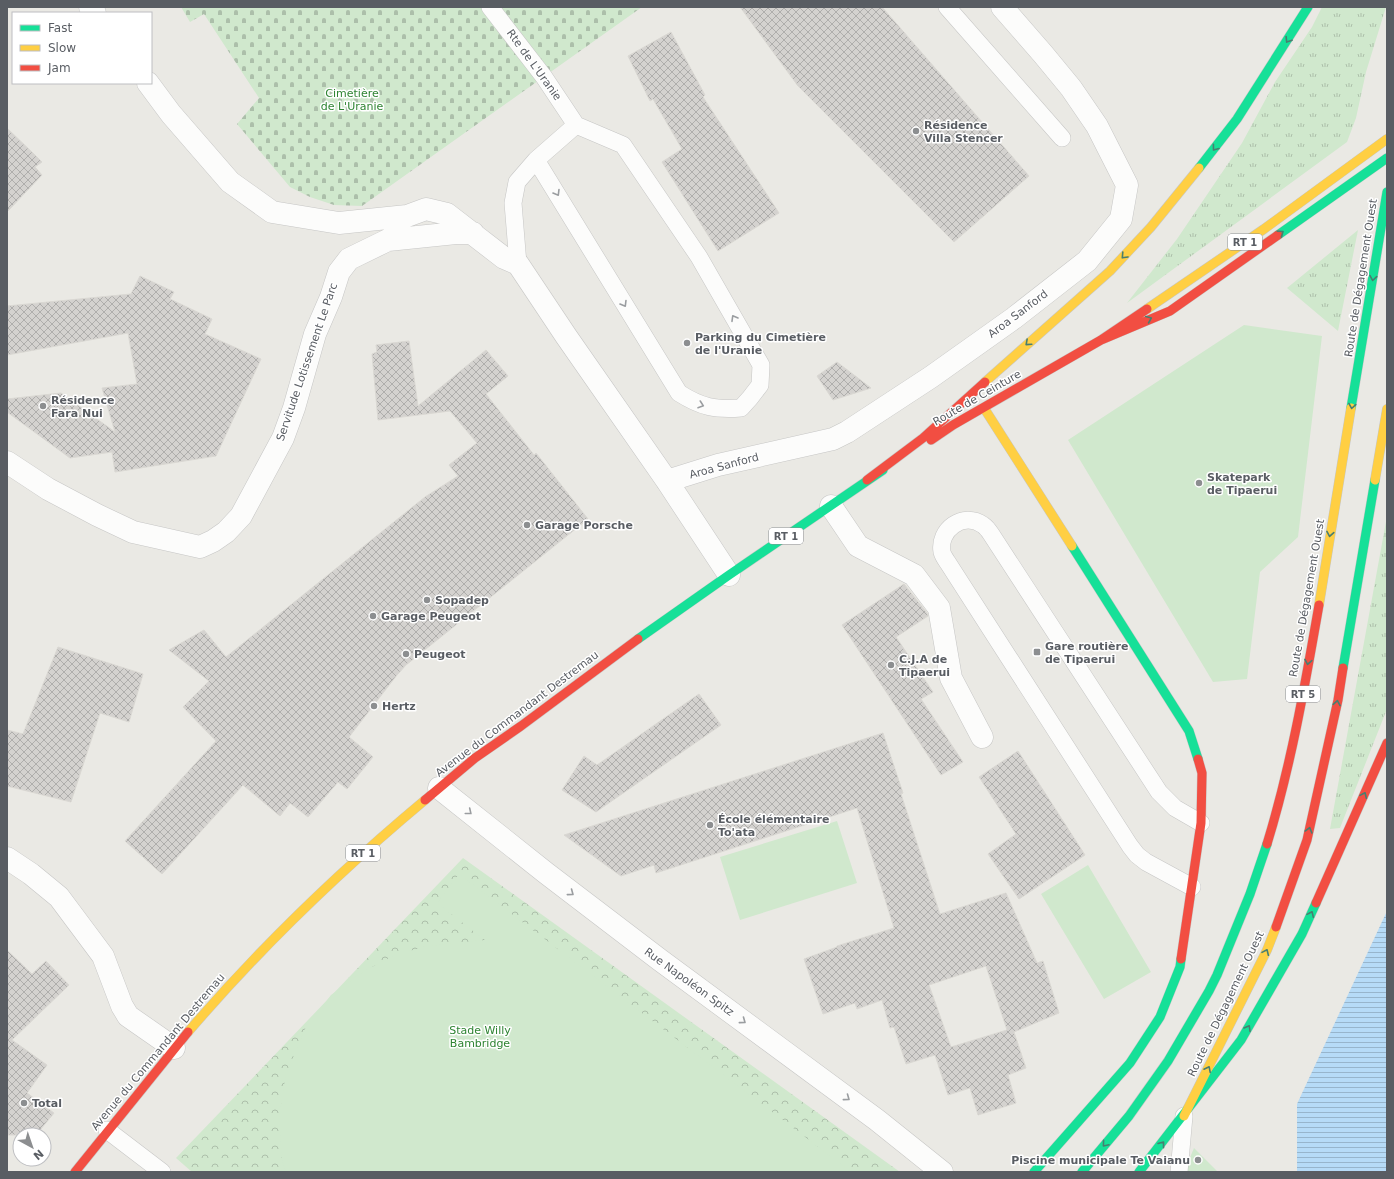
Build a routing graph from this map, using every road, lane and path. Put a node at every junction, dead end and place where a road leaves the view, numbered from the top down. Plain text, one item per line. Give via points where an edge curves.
1 (490, 7) edge
2 (947, 7) edge
3 (1002, 7) edge
4 (1308, 7) edge
5 (149, 84) edge
6 (576, 125) junction
7 (1062, 138) dead end
8 (1387, 139) edge
9 (1387, 158) edge
10 (536, 160) junction
11 (1387, 192) edge
12 (473, 233) junction
13 (518, 264) junction
14 (1100, 340) junction
15 (984, 408) junction
16 (1387, 409) edge
17 (7, 462) edge
18 (868, 480) junction
19 (667, 481) junction
20 (831, 506) junction
21 (729, 575) junction
22 (982, 737) dead end
23 (1387, 743) edge
24 (439, 788) junction
25 (1201, 823) junction
26 (7, 858) edge
27 (1192, 887) junction
28 (174, 1048) junction
29 (1184, 1116) junction
30 (108, 1130) junction
31 (75, 1172) edge
32 (162, 1172) edge
33 (942, 1172) edge
34 (1034, 1172) edge
35 (1082, 1172) edge
36 (1139, 1172) edge
37 (1179, 1172) edge

1 - 6 lane, Rte de L'Uranie via 544,76
2 - 7 lane
3 - 19 street, Aroa Sanford via 1071,88 1097,126 1127,185 1121,218 1088,262 938,372 847,432 833,439 718,465
4 -> 18 main road via 1237,119 1151,227 1110,271 923,438
5 - 12 street via 171,114 230,182 272,212 339,223 407,216 426,209 447,214
6 - 10 lane
10 -> 6 lane via 679,393 692,402 706,407 740,408 760,385 761,365 703,264 623,145
8 - 14 main road, RT 1 via 1264,229
14 -> 9 main road via 1170,311
10 - 13 lane via 517,182 513,203
11 -> 35 main road, Route de Dégagement Ouest / RT 5 via 1309,662 1282,795 1250,894 1217,975 1168,1061 1129,1116
12 - 13 street via 504,258
12 - 17 street, Servitude Lotissement Le Parc via 388,240 349,259 339,272 315,334 283,438 241,516 213,541 200,546 134,532 97,516 48,489
13 - 19 street
14 - 15 main road, Route de Ceinture / RT 1
15 - 18 main road, Route de Ceinture / RT 1
15 - 25 main road via 1189,731 1202,773
29 -> 16 main road, Route de Dégagement Ouest via 1268,950 1306,840 1336,706
18 - 20 main road, Avenue du Commandant Destremau / RT 1
19 - 21 street
20 - 21 main road, Avenue du Commandant Destremau / RT 1
20 - 22 street via 858,546 914,575 939,608 951,678
21 - 24 main road, Avenue du Commandant Destremau / RT 1 via 475,758
29 -> 23 main road via 1241,1040 1302,934
24 - 28 main road, Avenue du Commandant Destremau / RT 1 via 308,904 224,990
24 -> 33 street, Rue Napoléon Spitz via 546,873 877,1120
25 - 27 main road
25 - 27 lane via 1176,808 1160,792 991,534 983,525 973,520 963,520 954,524 942,541 942,553 948,564 1130,846 1146,862
26 - 28 street via 32,874 59,897 103,956 128,1016
27 - 34 main road via 1180,967 1160,1017 1130,1063
28 - 30 main road, Avenue du Commandant Destremau / RT 1
36 -> 29 main road
29 - 37 lane
30 - 31 main road, Avenue du Commandant Destremau / RT 1
30 - 32 lane

